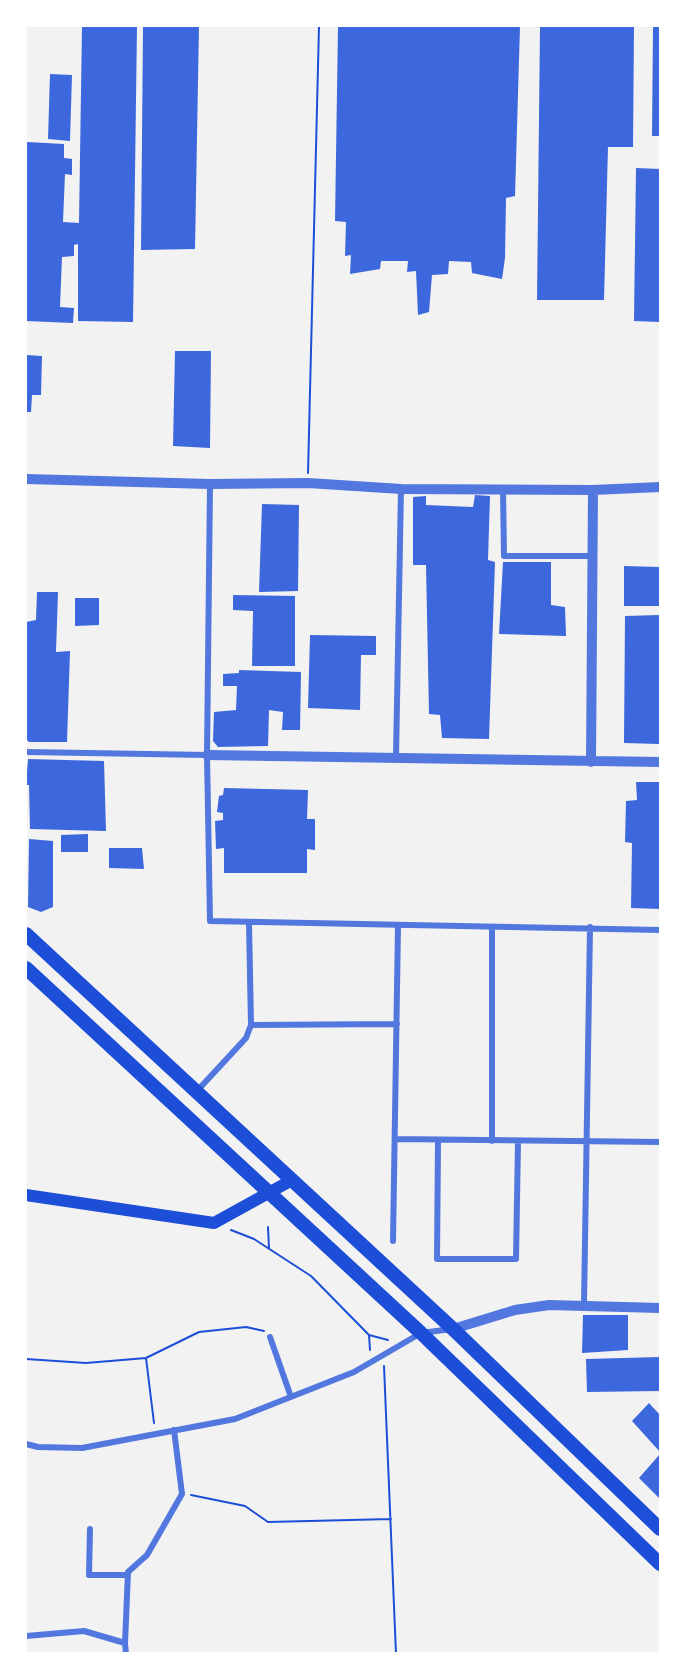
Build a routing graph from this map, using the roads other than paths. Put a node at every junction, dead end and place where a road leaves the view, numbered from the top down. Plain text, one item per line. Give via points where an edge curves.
1 (26, 480) edge
2 (210, 484) junction
3 (660, 487) edge
4 (503, 488) junction
5 (401, 489) junction
6 (593, 490) junction
7 (592, 556) junction
8 (26, 752) edge
9 (207, 755) junction
10 (396, 756) junction
11 (591, 762) junction
12 (660, 762) edge
13 (249, 923) junction
14 (398, 926) junction
15 (590, 927) junction
16 (492, 928) junction
17 (660, 930) edge
18 (26, 934) edge
19 (26, 968) edge
20 (397, 1024) junction
21 (251, 1025) junction
22 (196, 1092) junction
23 (396, 1138) junction
24 (438, 1141) junction
25 (492, 1141) junction
26 (518, 1141) junction
27 (587, 1141) junction
28 (660, 1143) edge
29 (292, 1180) junction
30 (270, 1193) junction
31 (26, 1195) edge
32 (393, 1241) dead end
33 (584, 1304) junction
34 (660, 1308) edge
35 (453, 1329) junction
36 (421, 1333) junction
37 (270, 1336) road end
38 (291, 1397) junction
39 (174, 1430) junction
40 (26, 1444) edge
41 (90, 1529) dead end
42 (660, 1530) edge
43 (660, 1564) edge
44 (127, 1575) junction
45 (26, 1636) edge
46 (125, 1643) junction
47 (126, 1653) edge

1 - 2 street
2 - 5 street via 308,483
2 - 9 street
3 - 6 street
4 - 5 street
4 - 6 street
4 - 7 street via 504,556
5 - 10 street
6 - 7 street
7 - 11 street
8 - 9 street
9 - 10 street
9 - 13 street via 210,921
10 - 11 street
11 - 12 street
13 - 14 street
13 - 21 street
14 - 16 street
14 - 20 street
15 - 16 street
15 - 17 street
15 - 27 street
16 - 25 street
18 - 22 highway
19 - 30 highway
20 - 21 street
20 - 23 street
21 - 22 street via 246,1038
22 - 29 highway
23 - 24 street
23 - 32 street
24 - 25 street
24 - 26 street via 437,1259 516,1259
25 - 26 street
26 - 27 street
27 - 28 street
27 - 33 street
29 - 30 main road
29 - 35 highway
30 - 31 main road via 214,1223
30 - 36 highway
33 - 34 street
33 - 35 street via 515,1310
35 - 36 street
35 - 42 highway
36 - 38 street via 371,1363
36 - 43 highway
37 - 38 street
38 - 39 street via 235,1419
39 - 40 street via 82,1448
39 - 44 street via 182,1494 147,1555
41 - 44 street via 89,1575
44 - 46 street
45 - 46 street via 84,1630
46 - 47 street

